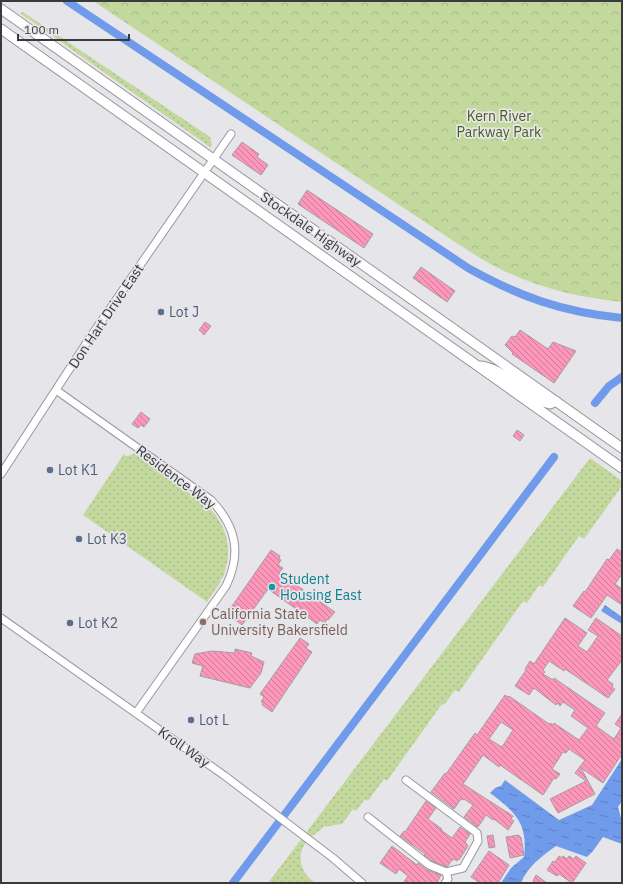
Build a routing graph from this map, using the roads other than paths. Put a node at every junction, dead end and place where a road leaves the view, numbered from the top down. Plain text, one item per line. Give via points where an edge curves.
1 (1, 9) edge
2 (1, 29) edge
3 (231, 134) dead end
4 (214, 160) junction
5 (205, 173) junction
6 (476, 365) junction
7 (56, 390) junction
8 (556, 401) junction
9 (622, 448) edge
10 (622, 468) edge
11 (1, 474) edge
12 (1, 618) edge
13 (136, 713) junction
14 (406, 780) dead end
15 (368, 817) dead end
16 (446, 872) junction
17 (362, 883) edge
18 (445, 883) edge

1 - 4 main road, Stockdale Highway
2 - 5 main road, Stockdale Highway
3 - 4 street, Don Hart Drive East
4 - 5 street, Don Hart Drive East
4 - 8 main road, Stockdale Highway
5 - 6 main road, Stockdale Highway
5 - 7 street, Don Hart Drive East
6 - 8 main road via 498,371 545,403
6 - 10 main road, Stockdale Highway
7 - 11 street, Don Hart Drive East
7 - 13 street, Residence Way via 211,500 223,514 235,545 231,575 226,586
8 - 9 main road, Stockdale Highway
12 - 13 street, Kroll Way
13 - 17 street, Kroll Way via 225,776
14 - 16 street via 477,833 478,841 463,868
15 - 16 street via 429,865
16 - 18 street via 448,879

